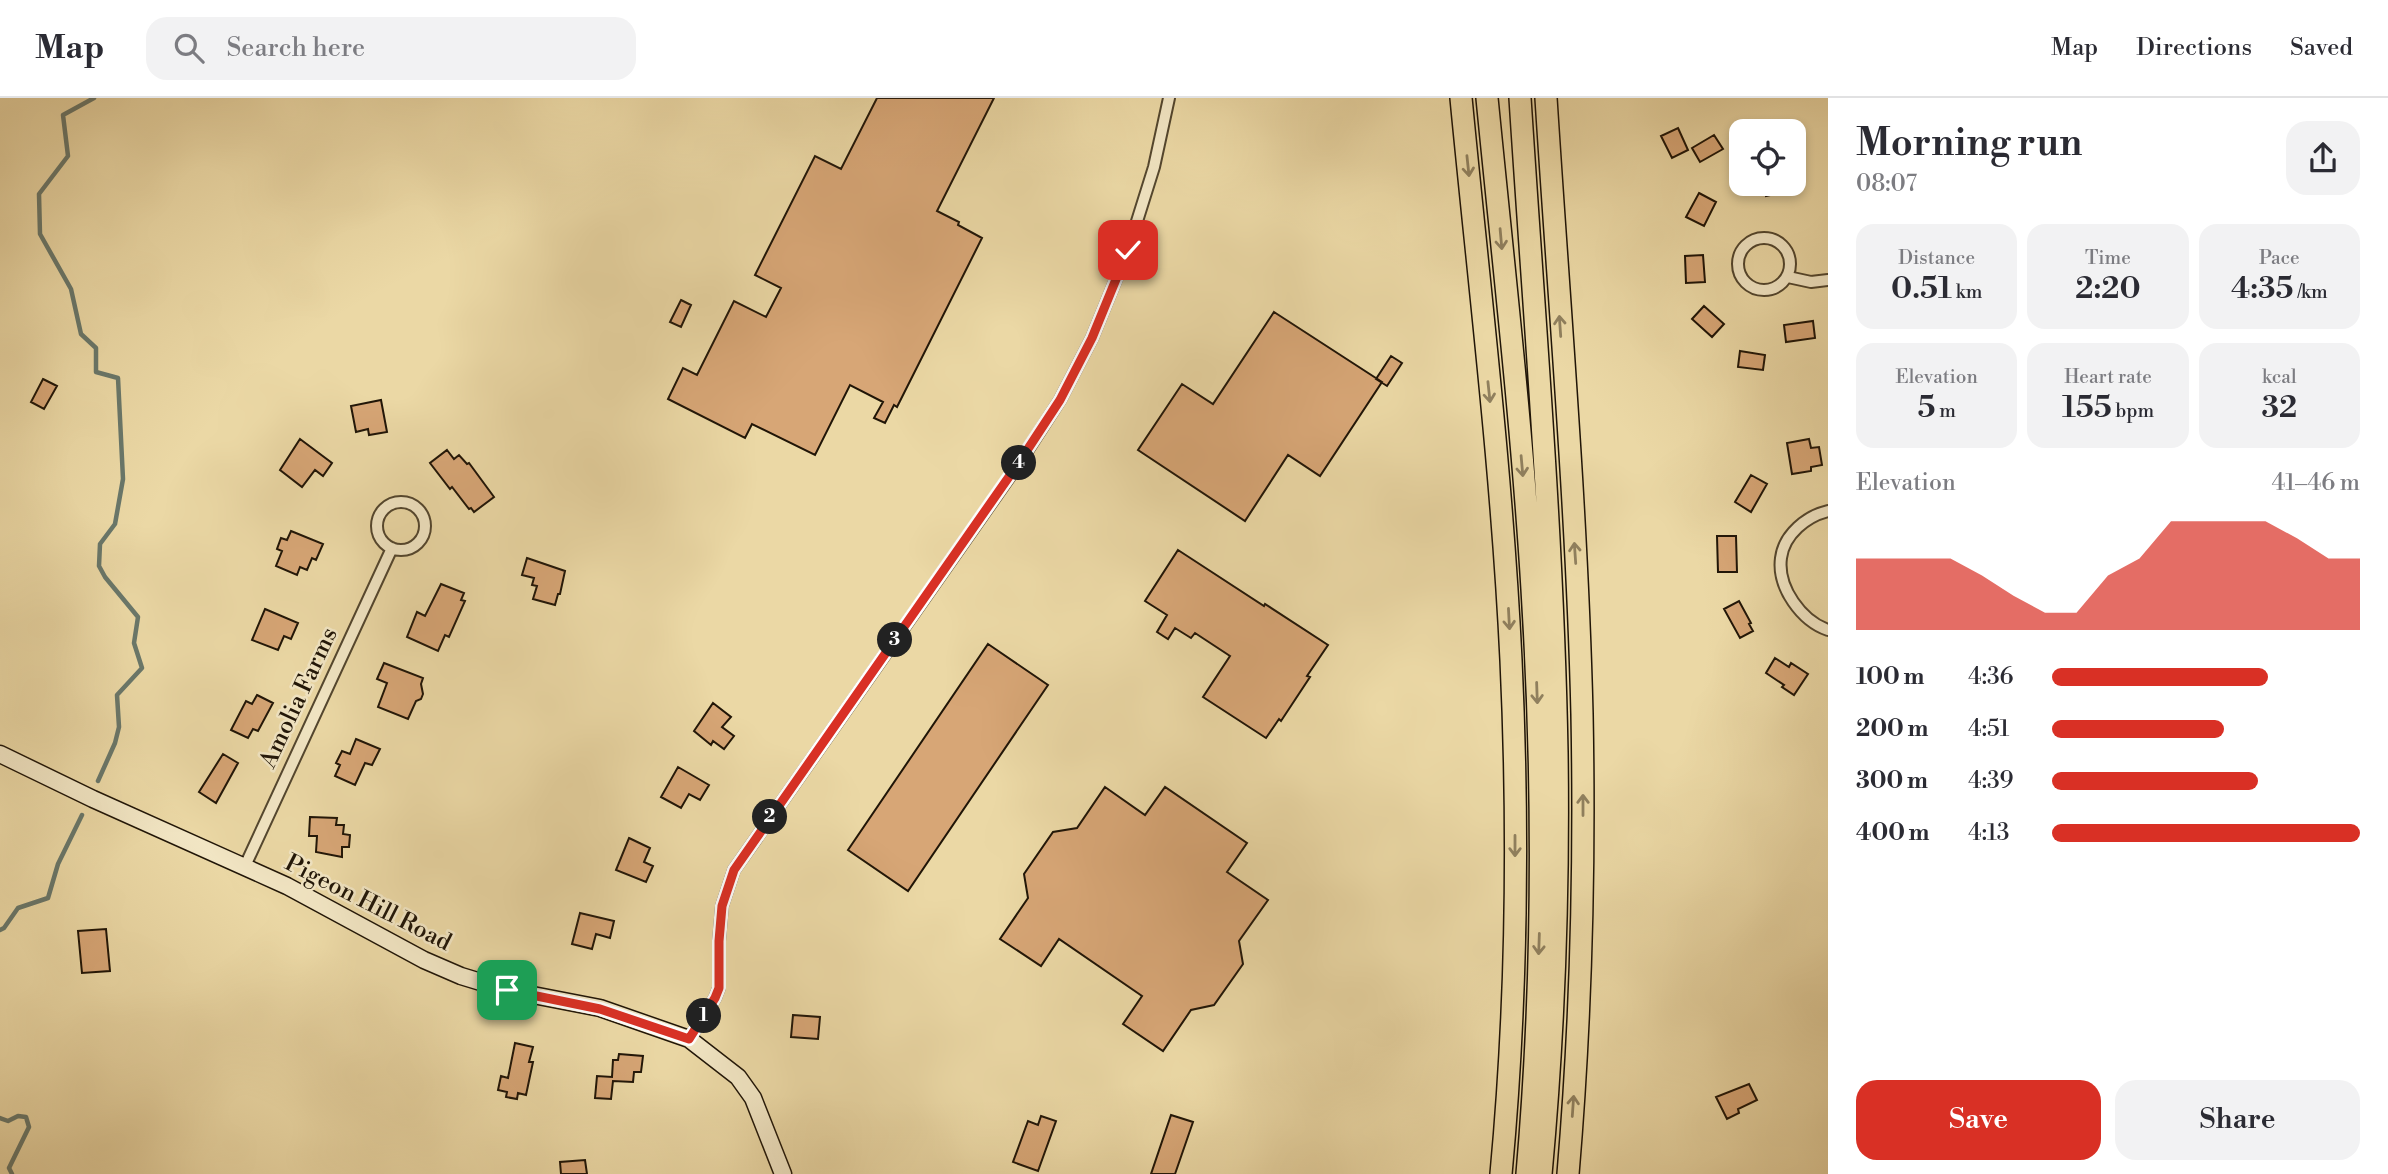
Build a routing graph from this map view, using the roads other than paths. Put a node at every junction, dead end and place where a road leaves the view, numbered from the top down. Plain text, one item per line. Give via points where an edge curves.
1 (1169, 98) edge
2 (1461, 98) edge
3 (1487, 98) edge
4 (1520, 98) edge
5 (1545, 98) edge
6 (1788, 277) junction
7 (1828, 280) edge
8 (1828, 511) edge
9 (391, 548) junction
10 (1828, 630) edge
11 (0, 754) edge
12 (245, 866) junction
13 (689, 1039) junction
14 (783, 1174) edge
15 (1501, 1174) edge
16 (1527, 1174) edge
17 (1541, 1174) edge
18 (1568, 1174) edge

1 - 13 street via 1128,250 1092,338 1060,400 1020,461 734,870 722,906 719,988
2 -> 15 highway via 1504,549 1513,716 1515,925
3 -> 16 highway via 1528,523 1538,704 1540,907
4 - 17 highway via 1550,567 1557,753 1555,962
18 -> 5 highway via 1582,910 1582,728
6 - 6 street via 1790,260 1775,240 1749,242 1739,256 1744,281 1758,290 1775,288
6 - 7 street
8 - 10 street via 1810,517 1790,535 1781,557 1782,574 1800,612
9 - 9 street via 410,548 423,535 422,513 411,504 390,504 377,519 377,533
9 - 12 street, Amolia Farms
11 - 12 street, Pigeon Hill Road
12 - 13 street, Pigeon Hill Road via 461,976 600,1009
13 - 14 street, Pigeon Hill Road via 738,1077 753,1098

